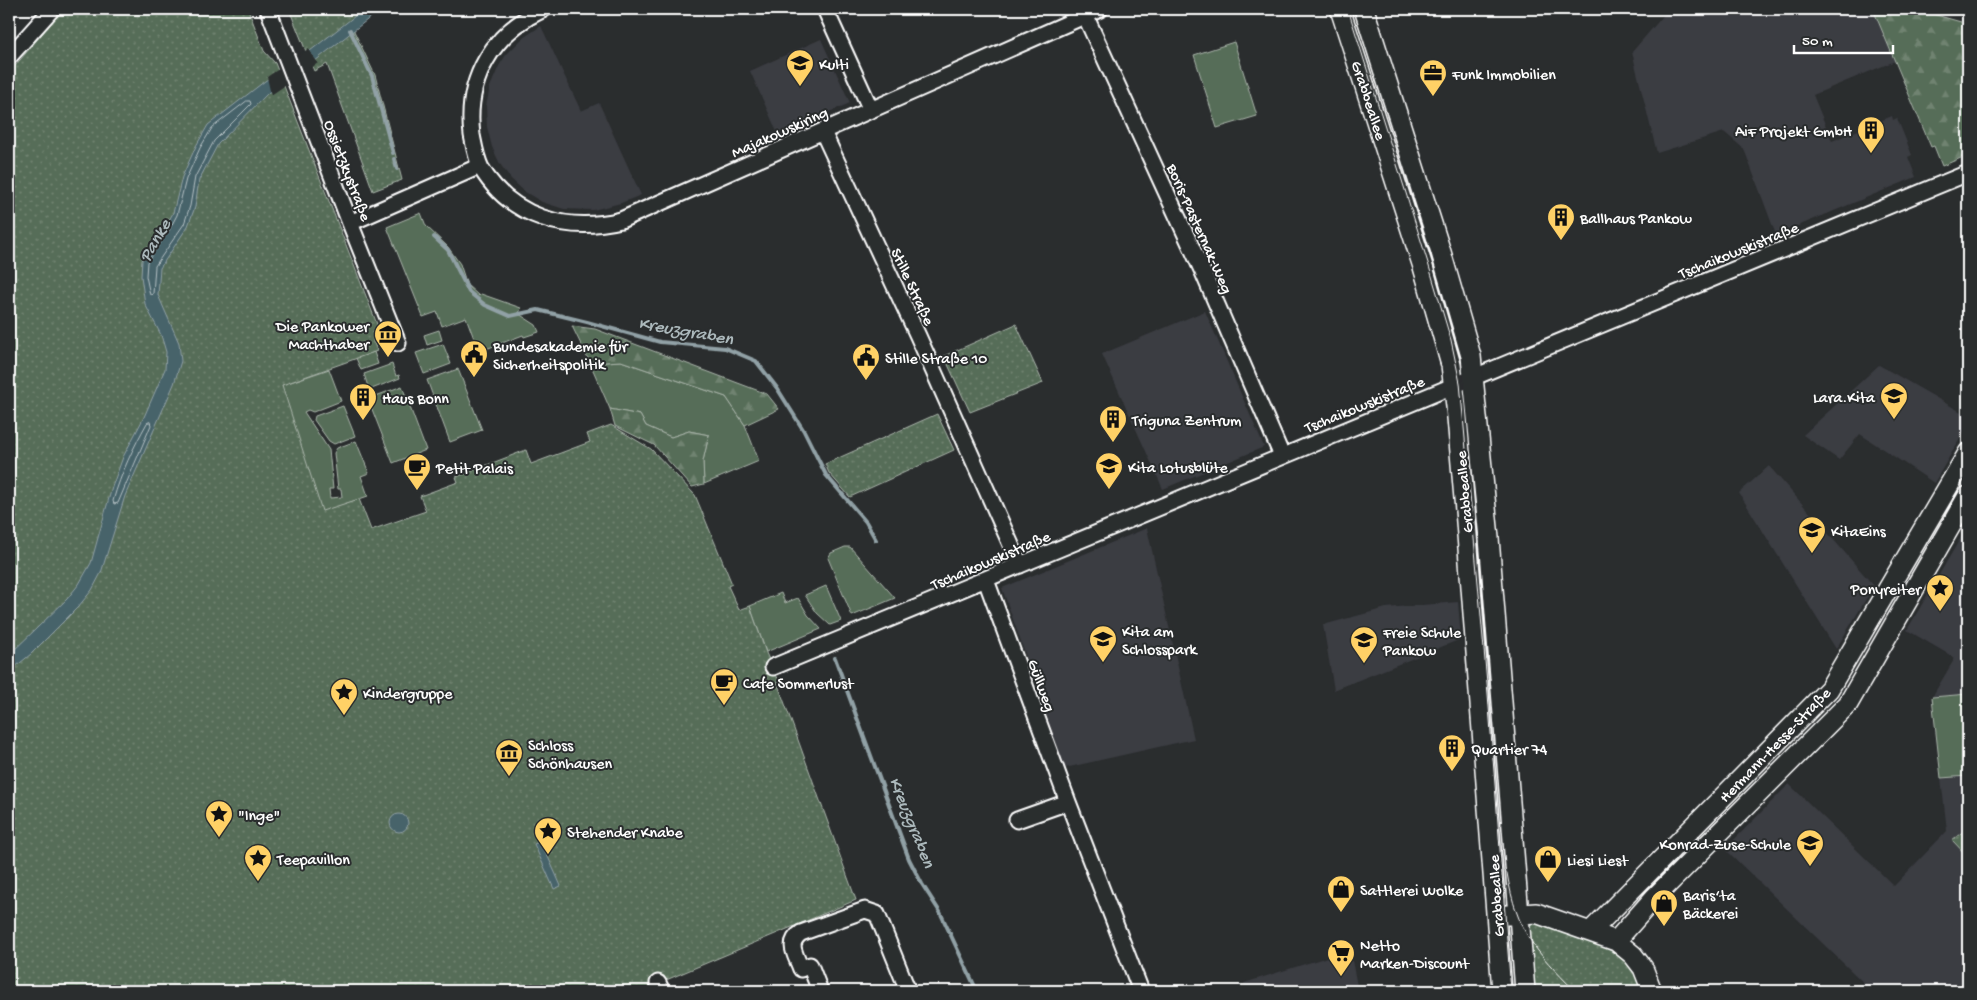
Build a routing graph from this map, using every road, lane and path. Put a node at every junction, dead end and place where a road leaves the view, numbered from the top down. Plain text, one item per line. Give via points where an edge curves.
1 (52, 9) edge
2 (268, 9) edge
3 (544, 9) edge
4 (825, 9) edge
5 (1100, 9) edge
6 (1340, 9) edge
7 (1364, 9) edge
8 (1085, 15) junction
9 (9, 57) edge
10 (871, 110) junction
11 (823, 132) junction
12 (480, 166) junction
13 (1968, 173) edge
14 (350, 223) junction
15 (398, 343) dead end
16 (1474, 377) junction
17 (1454, 385) junction
18 (1968, 453) edge
19 (1282, 456) junction
20 (1968, 496) edge
21 (1020, 565) junction
22 (986, 580) junction
23 (773, 667) dead end
24 (1068, 802) junction
25 (1017, 820) dead end
26 (1519, 914) junction
27 (1497, 916) junction
28 (1591, 932) junction
29 (1616, 941) junction
30 (820, 991) edge
31 (908, 991) edge
32 (1141, 991) edge
33 (1502, 991) edge
34 (1525, 991) edge
35 (1652, 991) edge

1 - 9 street
2 - 14 street, Ossietzkystraße
3 - 12 street, Majakowskiring via 504,34 482,68 470,113
4 - 10 street
5 - 8 street, Majakowskiring
6 - 17 main road, Grabbeallee via 1440,323
7 - 16 main road, Grabbeallee via 1463,326
8 - 10 street, Majakowskiring
8 - 19 street, Boris-Pasternak-Weg via 1202,270
10 - 11 street, Majakowskiring
11 - 12 street, Majakowskiring via 621,220 605,224 566,224 543,219 500,191
11 - 21 street, Stille Straße
12 - 14 street
13 - 16 street, Tschaikowskistraße
14 - 15 street, Ossietzkystraße
16 - 17 street, Tschaikowskistraße
16 - 26 main road, Grabbeallee
17 - 19 street, Tschaikowskistraße
17 - 27 main road, Grabbeallee
18 - 28 main road, Hermann-Hesse-Straße via 1829,689
19 - 21 street, Tschaikowskistraße
20 - 29 main road, Hermann-Hesse-Straße via 1848,704 1654,898
21 - 22 street, Tschaikowskistraße
22 - 23 street, Tschaikowskistraße
22 - 24 street, Güllweg
24 - 25 street
24 - 32 street, Güllweg
26 - 27 main road
26 - 28 main road via 1536,913
26 - 34 main road, Grabbeallee
27 - 33 main road, Grabbeallee
28 - 29 main road
29 - 35 main road via 1643,968
30 - 31 street via 810,965 802,969 792,943 794,938 865,910 877,914

